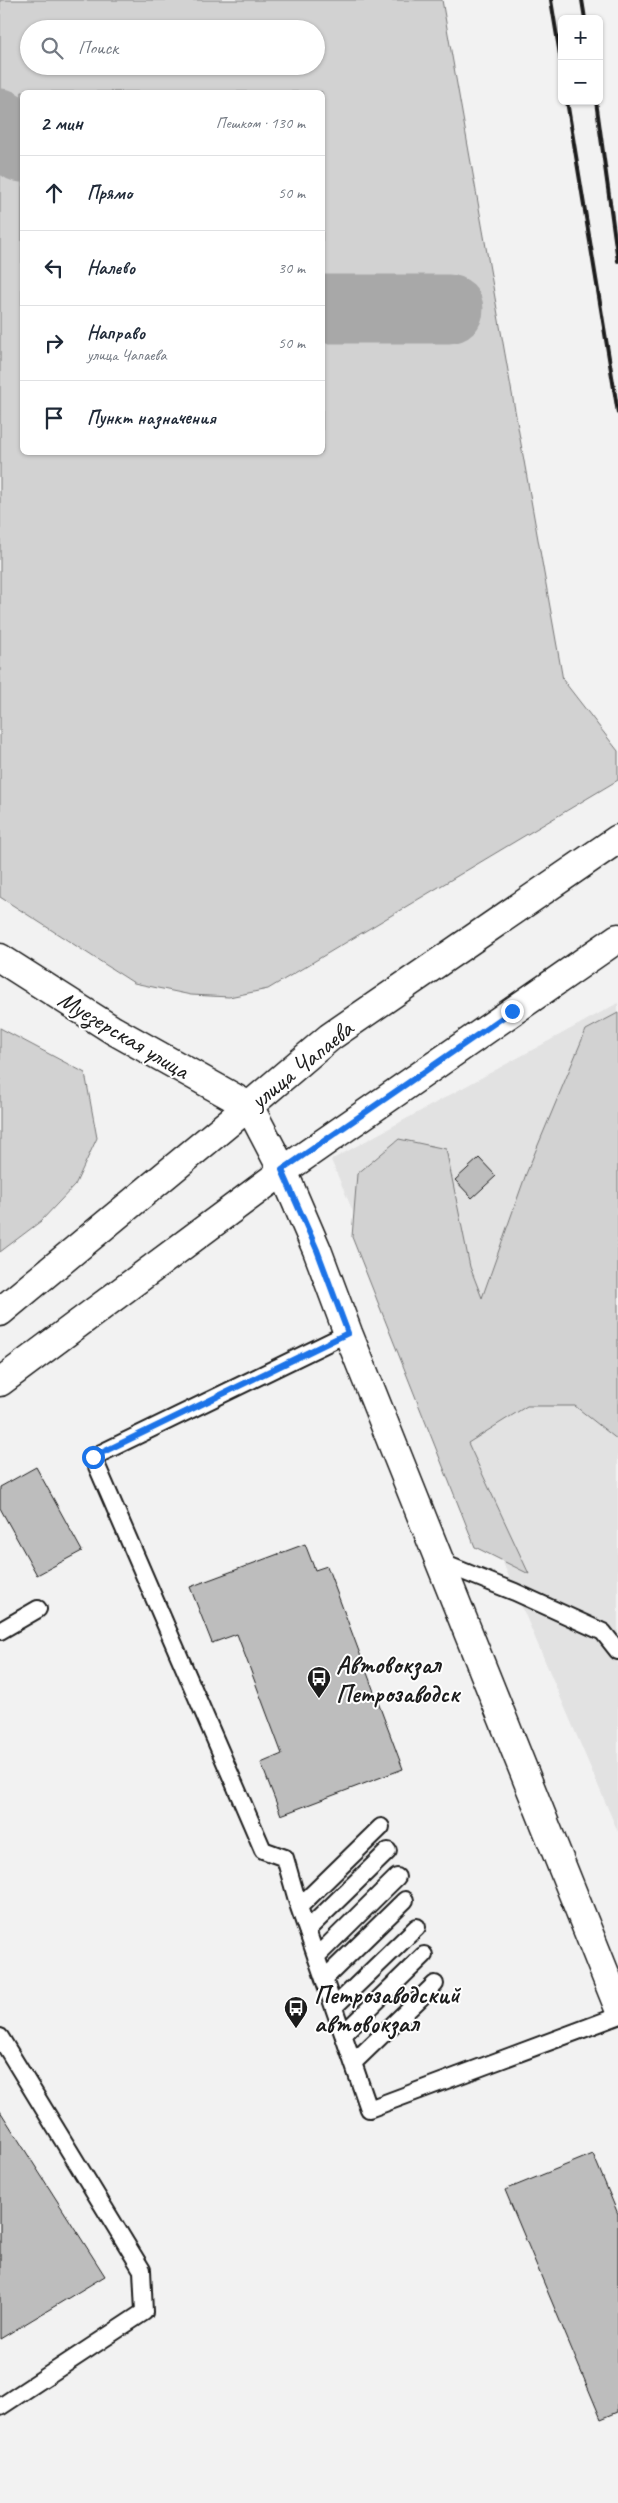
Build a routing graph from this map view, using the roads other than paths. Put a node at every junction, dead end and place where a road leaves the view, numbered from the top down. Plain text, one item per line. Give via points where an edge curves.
1 (618, 839) edge
2 (618, 938) edge
3 (0, 958) edge
4 (249, 1106) junction
5 (282, 1170) junction
6 (0, 1312) edge
7 (348, 1333) junction
8 (0, 1382) edge
9 (440, 1562) junction
10 (38, 1609) dead end
11 (0, 1631) edge
12 (618, 1651) edge
13 (381, 1827) dead end
14 (388, 1851) dead end
15 (397, 1877) dead end
16 (405, 1900) dead end
17 (299, 1907) junction
18 (417, 1927) dead end
19 (307, 1930) junction
20 (424, 1955) dead end
21 (316, 1957) junction
22 (611, 1967) edge
23 (324, 1979) junction
24 (435, 1984) dead end
25 (618, 2006) edge
26 (334, 2007) junction
27 (618, 2016) edge
28 (343, 2034) junction
29 (0, 2038) edge
30 (353, 2063) junction
31 (0, 2407) edge

1 - 4 main road, улица Чапаева via 330,1037
2 - 5 main road
3 - 4 main road, Муезерская улица via 113,1030
4 - 5 main road
4 - 6 main road, улица Чапаева
5 - 7 main road
5 - 8 main road
7 - 9 main road
7 - 17 lane via 93,1457 263,1850 285,1858
9 - 12 lane via 603,1632
9 - 22 main road
10 - 11 lane
13 - 17 lane
14 - 19 lane
15 - 21 lane
16 - 23 lane
17 - 19 lane
18 - 26 lane
19 - 21 lane
20 - 28 lane
21 - 23 lane
22 - 25 main road
23 - 26 lane
24 - 30 lane
26 - 28 lane
27 - 30 lane via 369,2109
28 - 30 lane
29 - 31 lane via 142,2270 144,2312

